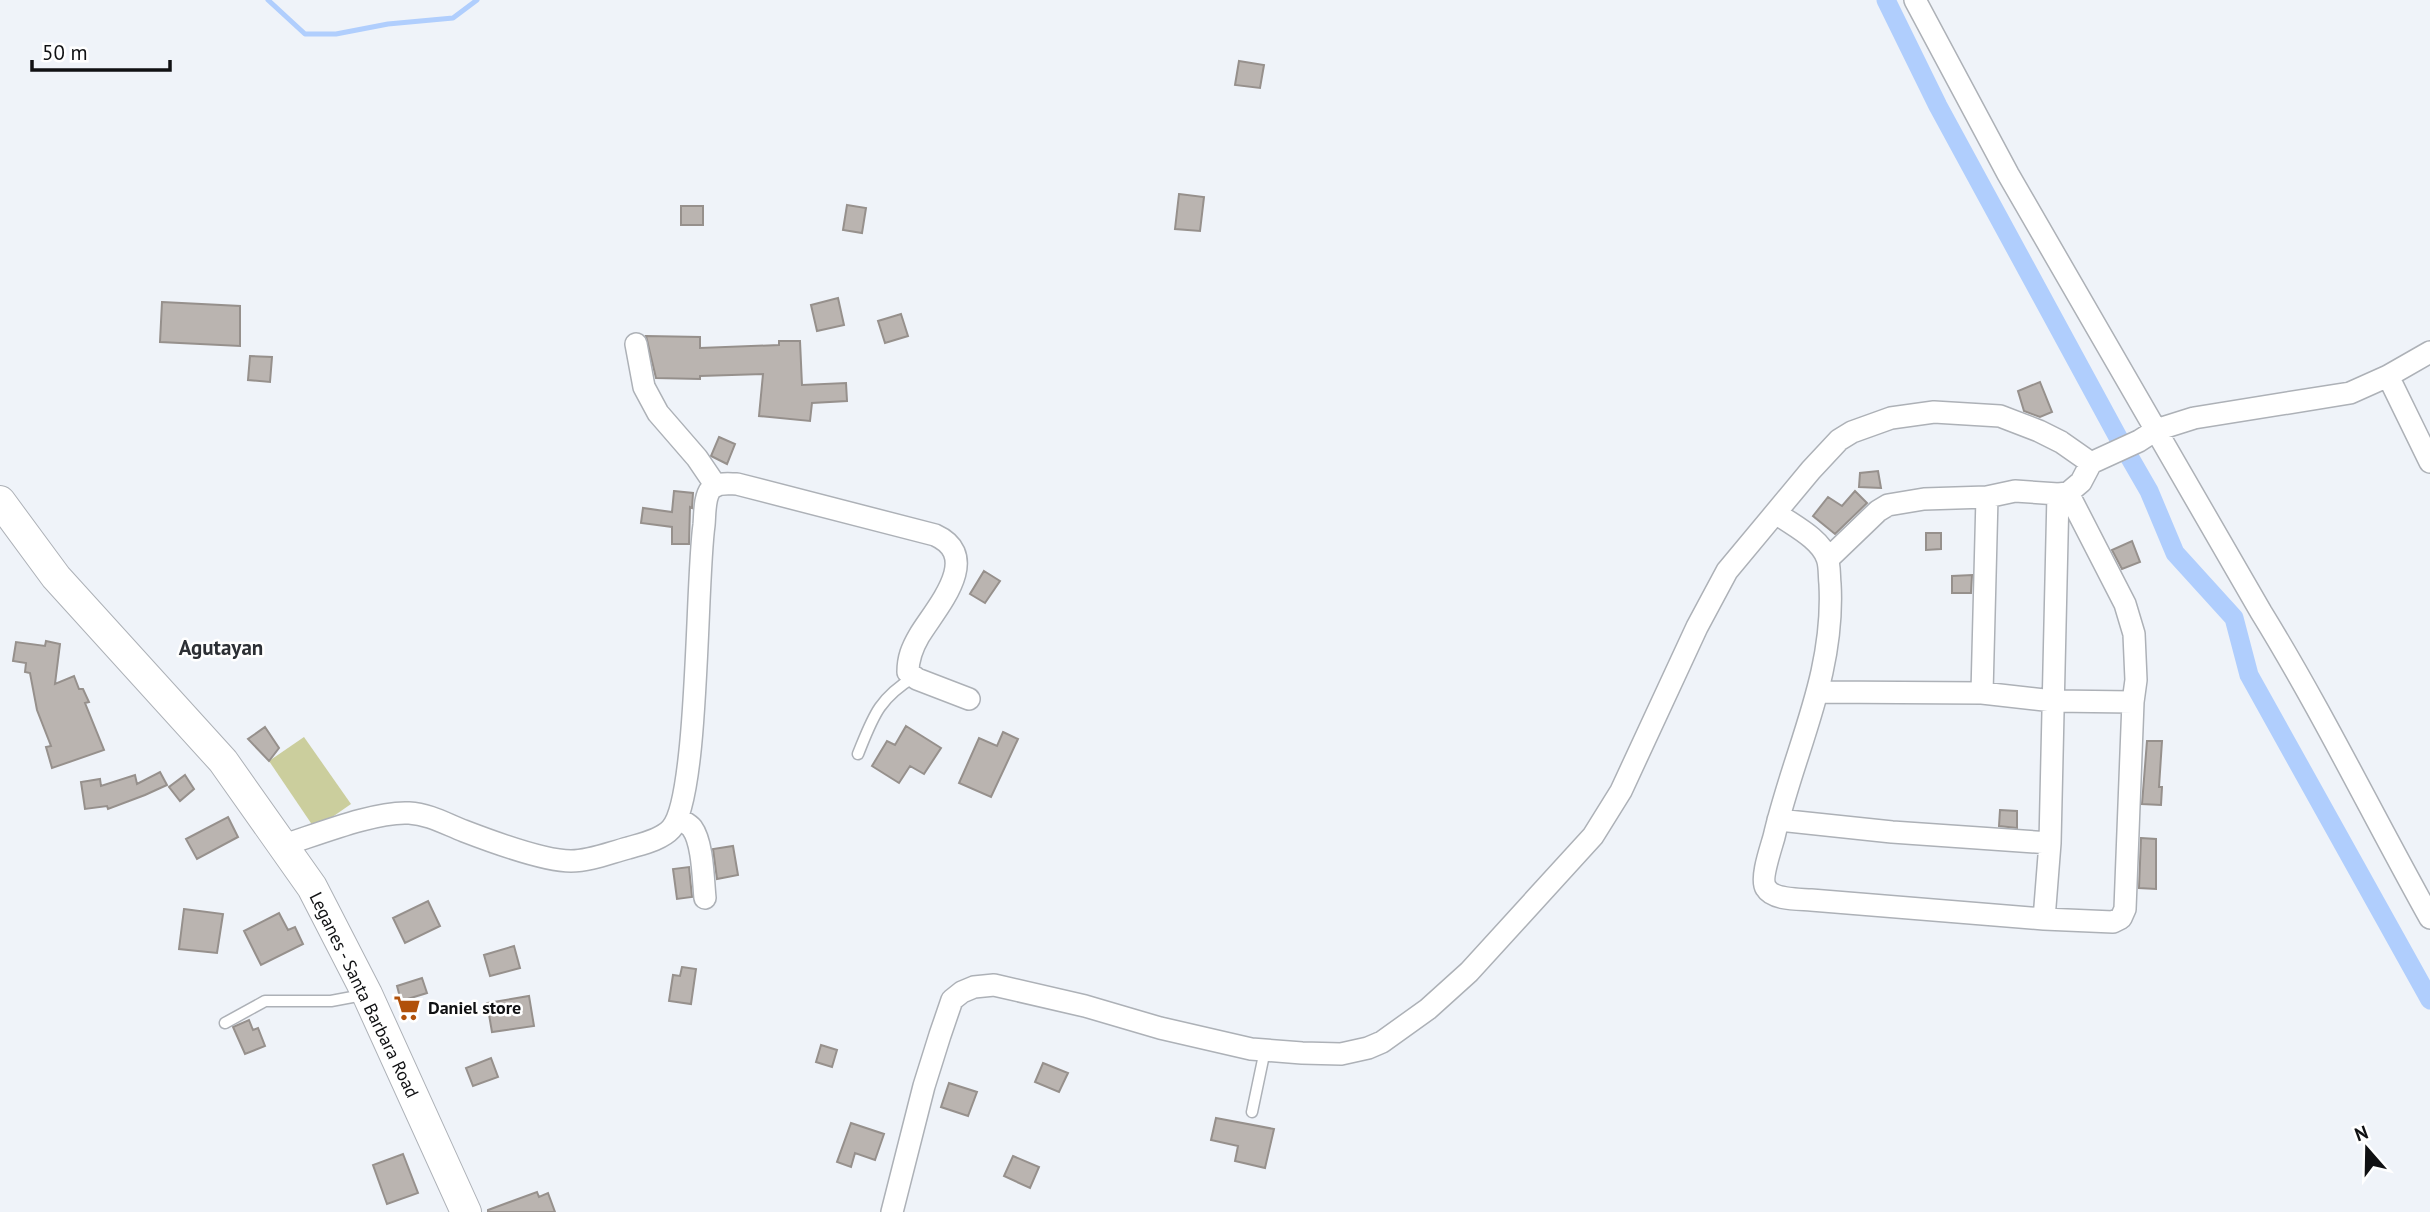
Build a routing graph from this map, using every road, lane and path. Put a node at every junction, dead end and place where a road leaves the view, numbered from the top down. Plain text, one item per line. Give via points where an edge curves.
1 (1915, 0) edge
2 (636, 344) dead end
3 (2430, 352) edge
4 (2388, 376) junction
5 (2148, 435) junction
6 (2098, 460) junction
7 (2430, 462) edge
8 (716, 486) junction
9 (2063, 493) junction
10 (1987, 497) junction
11 (0, 501) edge
12 (1776, 513) junction
13 (1828, 559) junction
14 (914, 677) junction
15 (1818, 692) junction
16 (1982, 693) junction
17 (969, 699) dead end
18 (2053, 701) junction
19 (2133, 702) junction
20 (858, 754) dead end
21 (678, 818) junction
22 (1778, 820) junction
23 (2050, 843) junction
24 (281, 846) junction
25 (705, 898) dead end
26 (2430, 918) edge
27 (2045, 919) junction
28 (367, 994) junction
29 (225, 1023) dead end
30 (1265, 1050) junction
31 (1252, 1112) dead end
32 (466, 1212) edge
33 (892, 1212) edge

1 - 5 street
2 - 8 street via 644,387 658,413
3 - 4 street
4 - 5 street via 2350,393 2194,418
4 - 7 street
5 - 6 street
5 - 26 street via 2296,669
6 - 9 street via 2081,482
6 - 12 street via 2000,416 1934,411 1873,423 1839,440
8 - 14 street via 737,484 949,542 956,568 950,589 908,659 908,672
8 - 21 street via 707,498 702,537 689,773
9 - 10 street via 2015,491
9 - 18 street
9 - 19 street via 2126,604 2136,655
10 - 13 street via 1888,505
10 - 16 street
11 - 24 main road, Leganes - Santa Barbara Road via 56,577 223,761
12 - 13 street via 1819,545
12 - 30 street via 1716,588 1621,791 1598,827 1494,945 1428,1009 1382,1042 1341,1054
13 - 15 street via 1830,618
14 - 17 street
14 - 20 lane via 895,688 878,708
15 - 16 street
15 - 22 street
16 - 18 street
18 - 19 street
18 - 23 street
19 - 27 street via 2125,909 2113,922
21 - 24 street via 664,835 572,861 553,859 412,813 390,812
21 - 25 street via 695,835
22 - 23 street
22 - 27 street via 1764,882 1770,893
23 - 27 street
24 - 28 main road, Leganes - Santa Barbara Road via 312,887
28 - 29 lane via 331,1001 265,1001
28 - 32 main road, Leganes - Santa Barbara Road
30 - 31 lane
30 - 33 street via 994,985 962,992 952,1000 940,1035

